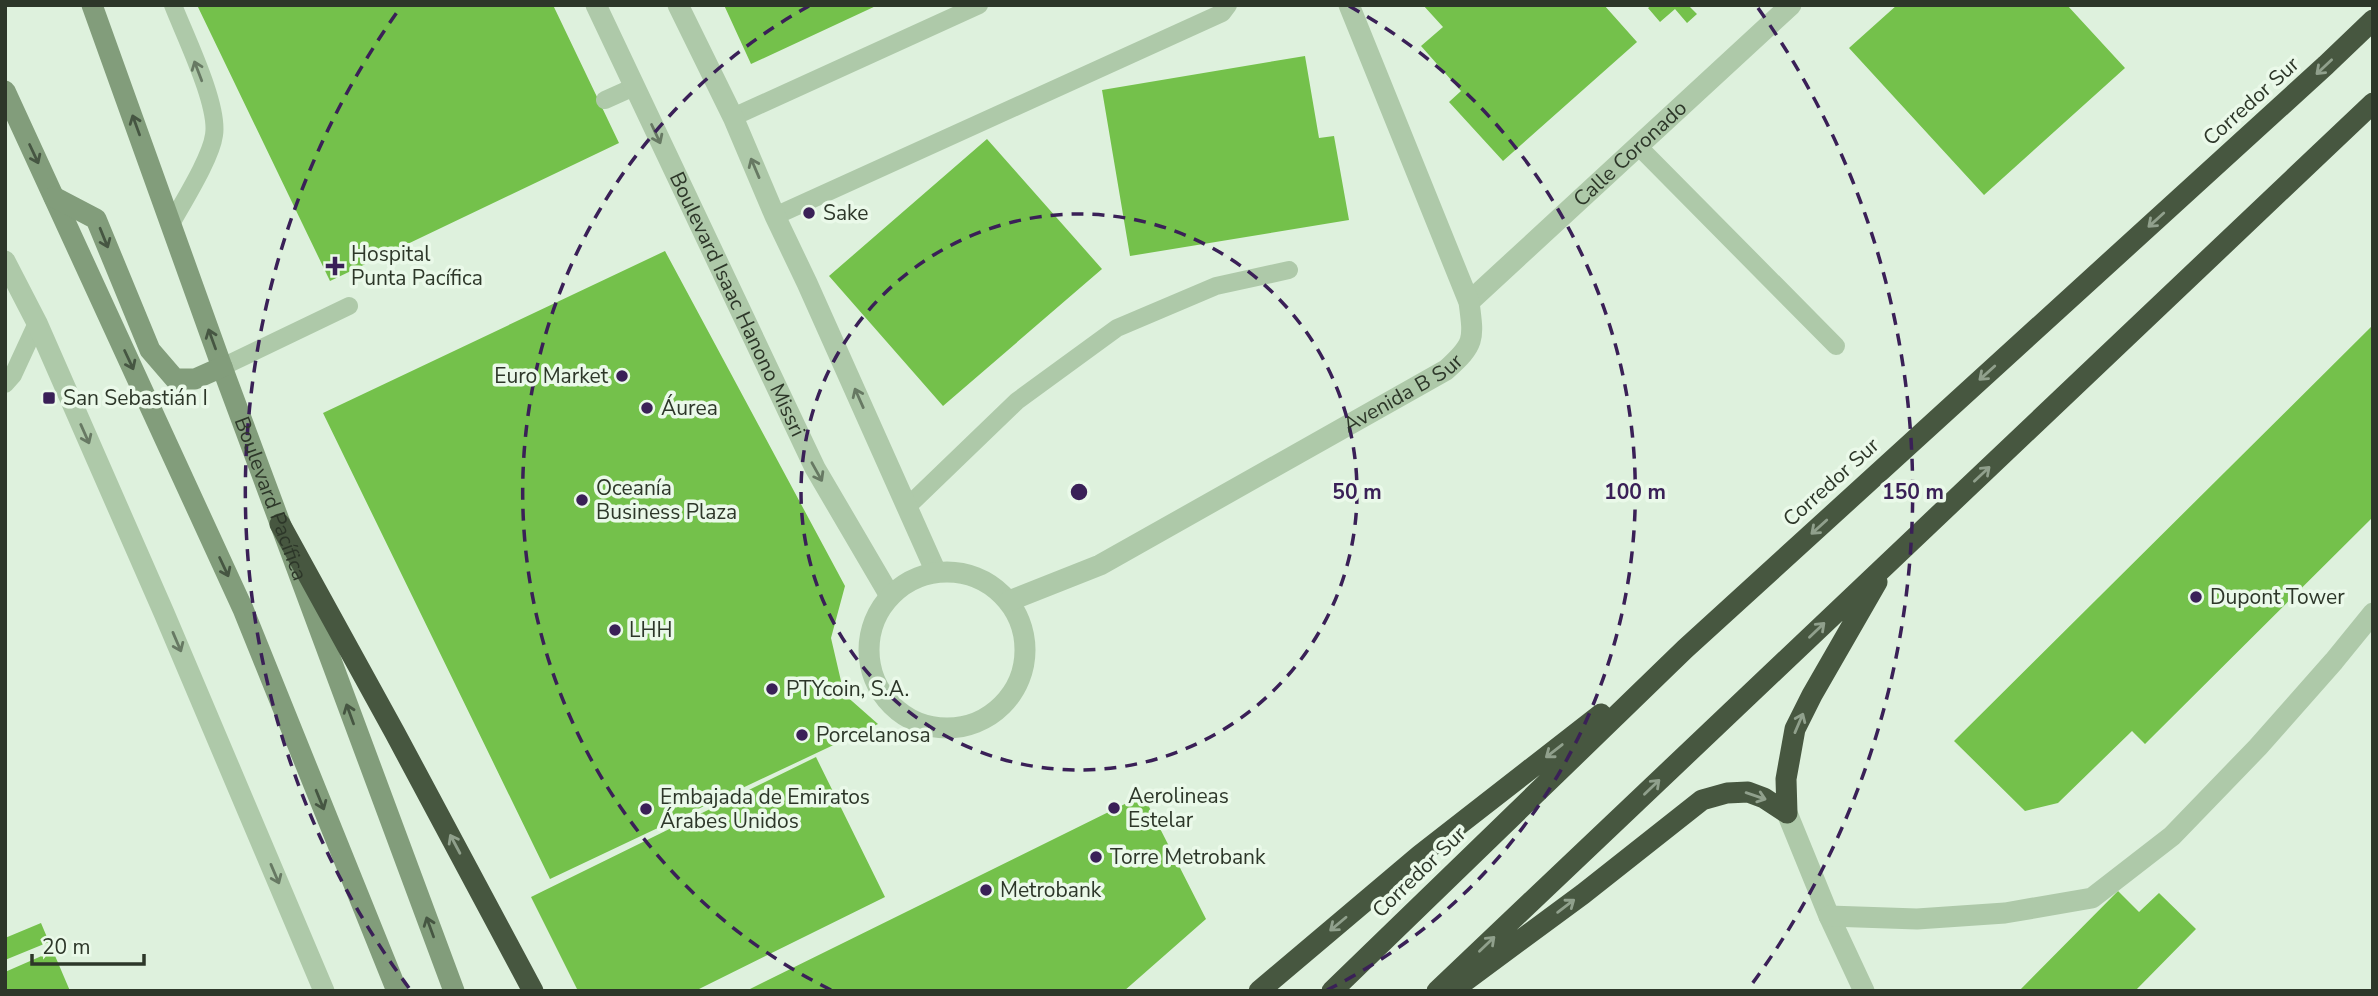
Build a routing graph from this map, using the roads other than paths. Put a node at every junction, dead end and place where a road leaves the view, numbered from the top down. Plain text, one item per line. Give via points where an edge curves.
1 (92, 5) edge
2 (173, 5) edge
3 (596, 5) edge
4 (678, 5) edge
5 (979, 5) edge
6 (1228, 5) edge
7 (1349, 5) edge
8 (1791, 5) edge
9 (2373, 20) edge
10 (634, 87) junction
11 (5, 92) edge
12 (605, 100) dead end
13 (2373, 103) edge
14 (733, 117) junction
15 (1637, 146) junction
16 (54, 197) junction
17 (775, 216) junction
18 (171, 224) junction
19 (5, 261) edge
20 (1289, 270) dead end
21 (1469, 302) junction
22 (349, 306) dead end
23 (37, 323) junction
24 (1836, 346) dead end
25 (222, 367) junction
26 (5, 384) edge
27 (907, 507) junction
28 (280, 524) junction
29 (1888, 562) junction
30 (936, 572) junction
31 (890, 596) junction
32 (1009, 601) junction
33 (2373, 613) edge
34 (1685, 649) junction
35 (1787, 813) junction
36 (1829, 916) junction
37 (324, 991) edge
38 (397, 991) edge
39 (453, 991) edge
40 (533, 991) edge
41 (1259, 991) edge
42 (1332, 991) edge
43 (1437, 991) edge
44 (1453, 991) edge
45 (1864, 991) edge

18 -> 1 street, Boulevard Pacífica
18 -> 2 lane via 214,138 215,124
3 - 10 street, Boulevard Isaac Hanono Missri
4 - 14 street
5 - 14 lane
6 - 17 lane via 1222,13
7 - 21 street, Avenida B Sur
8 - 15 street, Calle Coronado
9 -> 34 highway, Corredor Sur
10 - 12 lane
10 -> 31 street, Boulevard Isaac Hanono Missri via 815,468
11 -> 16 street
29 -> 13 highway
17 -> 14 street
15 - 21 street, Calle Coronado
15 - 24 lane
16 -> 25 street via 96,219 150,350 175,379 195,379
16 -> 38 street via 243,609
27 -> 17 street
25 -> 18 street, Boulevard Pacífica
19 - 23 street
20 - 27 lane via 1216,286 1117,328 1017,401
21 - 32 street, Avenida B Sur via 1474,332 1464,353 1446,370 1100,565
22 - 25 lane
23 - 26 lane
23 -> 37 street
25 - 28 street, Boulevard Pacífica
27 - 30 street
39 -> 28 street, Boulevard Pacífica
40 -> 28 highway
35 -> 29 highway via 1786,779 1796,729
43 -> 29 highway
30 - 31 street via 911,580
30 - 32 street via 963,573 989,583
31 - 32 street via 875,617 868,642 869,667 879,691 895,711 917,723 943,729 968,726 992,715 1010,698 1022,674 1026,649 1021,624
33 - 36 street via 2275,728 2172,836 2092,898 2005,913 1930,918
34 -> 41 highway via 1420,855
34 - 42 highway, Corredor Sur
35 - 36 street
44 -> 35 highway via 1702,800 1748,792
36 - 45 street

